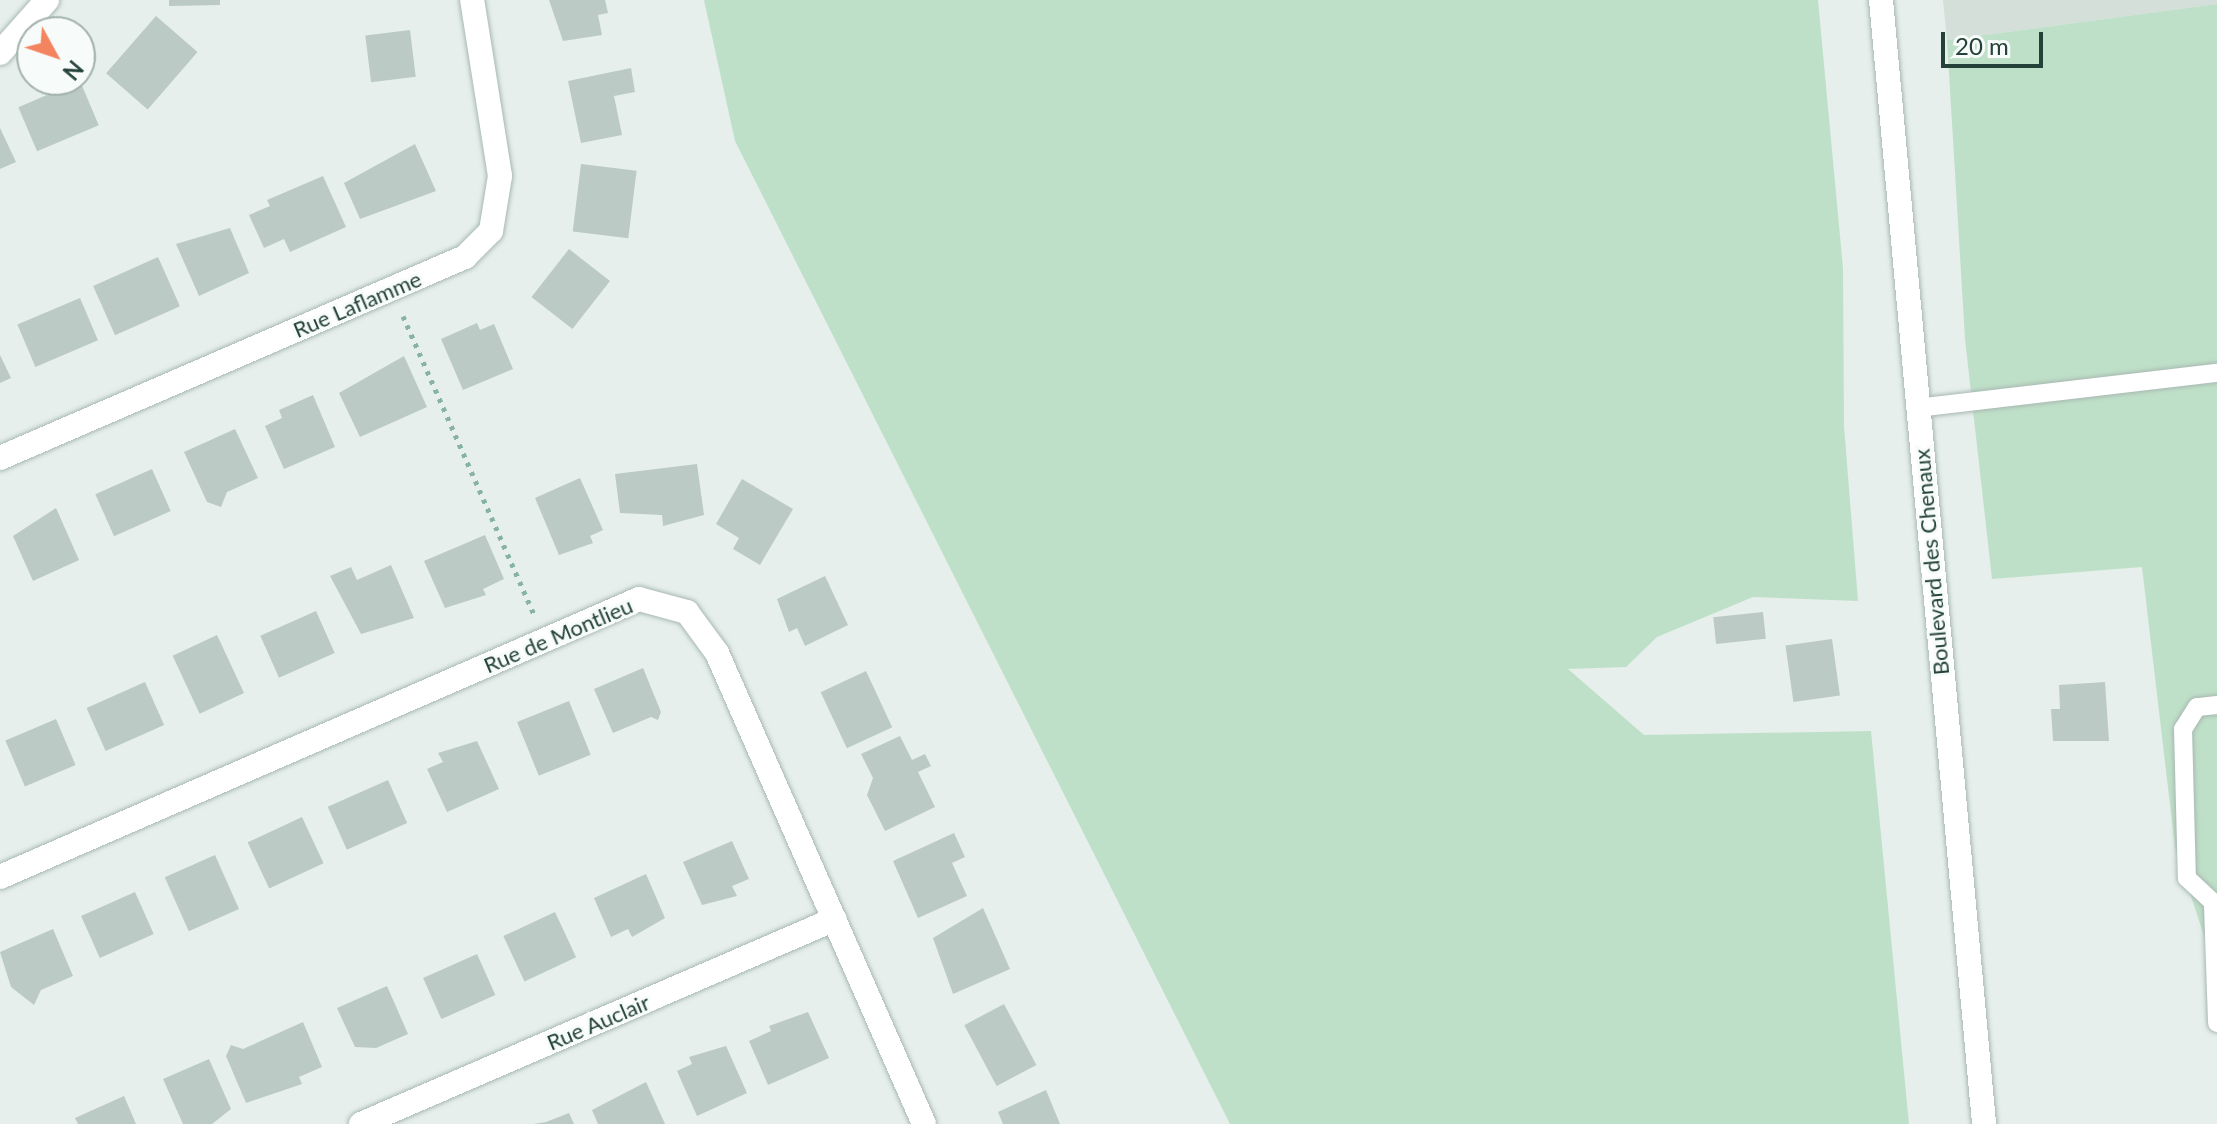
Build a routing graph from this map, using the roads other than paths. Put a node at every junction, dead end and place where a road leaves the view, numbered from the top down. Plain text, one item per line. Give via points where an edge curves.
1 (47, 0) edge
2 (472, 0) edge
3 (1881, 0) edge
4 (0, 53) edge
5 (2217, 373) edge
6 (1917, 408) junction
7 (0, 458) edge
8 (2217, 705) edge
9 (0, 877) edge
10 (2215, 906) edge
11 (835, 919) junction
12 (2217, 1023) edge
13 (361, 1124) edge
14 (924, 1124) edge
15 (1984, 1124) edge

1 - 4 street
2 - 7 street, Rue Laflamme via 500,176 491,231 465,257
3 - 6 street, Boulevard des Chenaux
5 - 6 lane
6 - 15 street, Boulevard des Chenaux
8 - 10 lane via 2197,707 2183,729 2187,878
9 - 11 street, Rue de Montlieu via 639,599 687,612 717,653
10 - 12 lane
11 - 13 street, Rue Auclair
11 - 14 street, Rue de Montlieu

